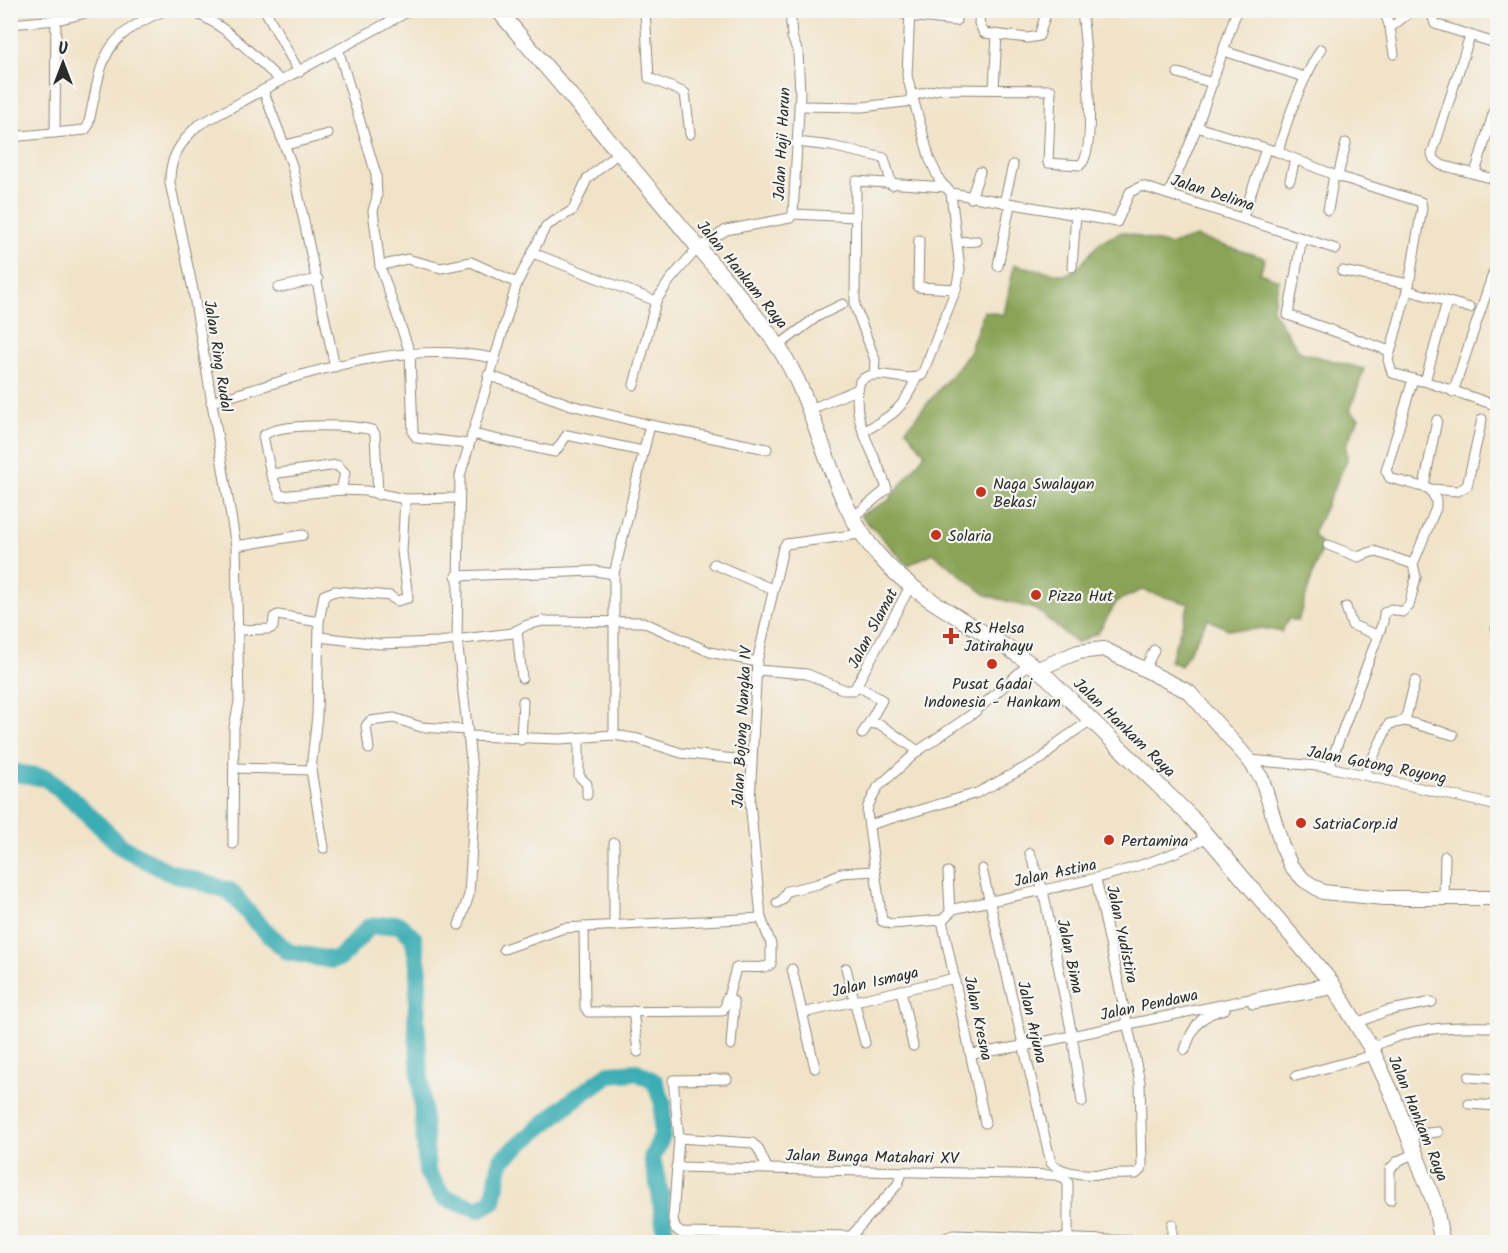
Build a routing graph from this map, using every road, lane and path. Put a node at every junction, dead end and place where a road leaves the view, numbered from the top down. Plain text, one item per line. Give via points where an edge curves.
1 (98, 10) edge
2 (166, 10) edge
3 (186, 10) edge
4 (266, 10) edge
5 (411, 10) edge
6 (498, 10) edge
7 (645, 10) edge
8 (790, 10) edge
9 (893, 10) edge
10 (980, 10) edge
11 (1047, 10) edge
12 (1082, 10) edge
13 (1237, 10) edge
14 (1384, 10) edge
15 (1413, 10) edge
16 (1431, 10) edge
17 (910, 14) edge
18 (57, 15) edge
19 (956, 21) dead end
20 (10, 24) edge
21 (1390, 28) junction
22 (997, 35) junction
23 (1470, 36) junction
24 (1497, 44) edge
25 (1321, 50) dead end
26 (1224, 51) junction
27 (339, 52) junction
28 (1394, 54) dead end
29 (299, 72) junction
30 (1178, 73) dead end
31 (1304, 77) junction
32 (281, 81) junction
33 (1213, 83) junction
34 (994, 88) junction
35 (263, 90) junction
36 (912, 98) junction
37 (1497, 98) edge
38 (799, 106) junction
39 (1197, 127) junction
40 (55, 133) junction
41 (328, 134) dead end
42 (690, 134) dead end
43 (10, 137) edge
44 (797, 142) junction
45 (1346, 143) dead end
46 (286, 145) junction
47 (1266, 148) junction
48 (619, 152) junction
49 (1278, 152) junction
50 (1295, 159) junction
51 (1013, 165) dead end
52 (980, 172) dead end
53 (1475, 173) junction
54 (1336, 176) junction
55 (1290, 180) dead end
56 (1497, 180) edge
57 (892, 185) junction
58 (948, 190) junction
59 (1169, 193) junction
60 (971, 198) junction
61 (1006, 204) junction
62 (1328, 210) dead end
63 (793, 214) junction
64 (1076, 214) junction
65 (856, 217) junction
66 (1243, 217) junction
67 (1302, 238) junction
68 (919, 240) dead end
69 (977, 241) dead end
70 (958, 242) junction
71 (699, 248) junction
72 (1336, 249) dead end
73 (533, 253) junction
74 (1497, 260) edge
75 (998, 266) dead end
76 (381, 267) junction
77 (1072, 267) dead end
78 (1342, 271) dead end
79 (318, 279) junction
80 (517, 283) junction
81 (1408, 287) junction
82 (278, 288) dead end
83 (956, 289) junction
84 (656, 301) junction
85 (1447, 302) junction
86 (843, 304) dead end
87 (1470, 308) dead end
88 (778, 346) junction
89 (1390, 351) junction
90 (410, 353) junction
91 (493, 358) junction
92 (335, 367) junction
93 (488, 375) junction
94 (873, 375) junction
95 (916, 378) junction
96 (1413, 379) junction
97 (1424, 381) junction
98 (634, 385) dead end
99 (854, 390) junction
100 (1453, 392) junction
101 (211, 402) junction
102 (1497, 406) edge
103 (811, 408) junction
104 (1482, 419) dead end
105 (1437, 420) dead end
106 (650, 425) junction
107 (863, 432) junction
108 (472, 434) junction
109 (469, 444) junction
110 (767, 448) dead end
111 (642, 451) junction
112 (271, 474) junction
113 (1427, 488) junction
114 (341, 490) junction
115 (378, 495) junction
116 (459, 498) junction
117 (405, 499) junction
118 (852, 518) junction
119 (860, 534) junction
120 (303, 535) dead end
121 (1328, 545) dead end
122 (236, 546) junction
123 (714, 564) dead end
124 (1413, 564) junction
125 (614, 574) junction
126 (456, 576) junction
127 (911, 585) junction
128 (772, 589) junction
129 (1346, 607) dead end
130 (320, 622) junction
131 (615, 623) junction
132 (237, 630) junction
133 (517, 630) junction
134 (1377, 635) junction
135 (319, 637) junction
136 (457, 639) junction
137 (1154, 650) dead end
138 (757, 666) junction
139 (1041, 669) junction
140 (1145, 669) junction
141 (522, 678) dead end
142 (1415, 681) dead end
143 (858, 686) junction
144 (523, 701) dead end
145 (1091, 720) junction
146 (1405, 722) junction
147 (869, 723) junction
148 (467, 733) junction
149 (862, 734) dead end
150 (615, 735) junction
151 (1453, 735) dead end
152 (579, 738) junction
153 (521, 740) junction
154 (369, 749) dead end
155 (918, 751) junction
156 (1249, 760) junction
157 (752, 761) junction
158 (1329, 767) junction
159 (234, 768) junction
160 (311, 770) junction
161 (1365, 774) junction
162 (587, 795) dead end
163 (1497, 806) edge
164 (869, 825) junction
165 (1208, 837) junction
166 (614, 843) dead end
167 (233, 844) dead end
168 (324, 848) dead end
169 (1029, 853) dead end
170 (1445, 856) dead end
171 (982, 868) dead end
172 (874, 871) junction
173 (948, 872) dead end
174 (1096, 879) junction
175 (1043, 890) junction
176 (1444, 898) junction
177 (1497, 898) edge
178 (990, 900) junction
179 (777, 903) dead end
180 (950, 912) junction
181 (761, 918) junction
182 (942, 920) junction
183 (459, 926) dead end
184 (614, 926) junction
185 (584, 927) junction
186 (504, 950) dead end
187 (846, 968) dead end
188 (792, 969) dead end
189 (955, 978) junction
190 (1334, 986) junction
191 (901, 990) junction
192 (726, 999) junction
193 (854, 1001) junction
194 (1432, 1002) dead end
195 (633, 1011) junction
196 (802, 1013) junction
197 (1357, 1023) junction
198 (1127, 1024) junction
199 (1491, 1027) dead end
200 (1072, 1035) junction
201 (865, 1043) dead end
202 (731, 1045) dead end
203 (913, 1046) dead end
204 (1023, 1046) junction
205 (1185, 1050) dead end
206 (638, 1052) dead end
207 (1372, 1052) junction
208 (972, 1054) junction
209 (815, 1068) dead end
210 (1296, 1076) dead end
211 (1469, 1077) dead end
212 (727, 1079) dead end
213 (1497, 1079) edge
214 (1082, 1102) dead end
215 (1469, 1104) dead end
216 (1497, 1106) edge
217 (985, 1123) dead end
218 (1437, 1132) dead end
219 (1407, 1135) junction
220 (679, 1138) junction
221 (1415, 1153) junction
222 (676, 1167) junction
223 (767, 1168) junction
224 (1139, 1172) joint
225 (902, 1173) junction
226 (1067, 1175) junction
227 (1390, 1200) dead end
228 (1172, 1224) dead end
229 (851, 1236) junction
230 (1068, 1238) junction
231 (804, 1239) edge
232 (863, 1242) edge
233 (936, 1242) edge
234 (1170, 1242) edge
235 (1442, 1242) edge

1 - 18 street
2 - 40 street via 139,22 107,51 86,128
3 - 32 street via 204,17
4 - 29 street
5 - 27 street, Jalan Ring Rudal
6 - 48 main road, Jalan Hankam Raya
7 - 42 street via 650,78 685,93
8 - 38 street, Jalan Haji Harun via 792,37 798,52
9 - 17 street
10 - 22 street via 979,23 984,33
11 - 22 street via 1038,36
12 - 34 street via 1089,61 1083,163 1048,163 1051,90
13 - 26 street
14 - 21 street
15 - 21 street
16 - 23 street via 1435,24
17 - 19 street
17 - 36 street via 905,64
18 - 20 street
18 - 40 street
21 - 28 street
22 - 34 street
23 - 24 street
23 - 53 street via 1432,154 1441,165
25 - 31 street
26 - 31 street
26 - 33 street
27 - 29 street, Jalan Ring Rudal
27 - 76 street via 376,174 373,211
29 - 32 street, Jalan Ring Rudal
30 - 33 street
31 - 49 street
32 - 35 street, Jalan Ring Rudal
33 - 39 street
34 - 36 street via 940,89
35 - 46 street
35 - 101 street, Jalan Ring Rudal via 197,126 176,151 170,168
36 - 38 street via 862,108
36 - 58 street via 930,160
37 - 53 street
38 - 44 street, Jalan Haji Harun
39 - 47 street
39 - 59 street
40 - 43 street
41 - 46 street
44 - 57 street via 884,158
44 - 63 street, Jalan Haji Harun
45 - 54 street
46 - 79 street
47 - 49 street
47 - 66 street
48 - 71 main road, Jalan Hankam Raya
48 - 73 street via 586,179 573,210 550,221
49 - 50 street
50 - 54 street
50 - 55 street
51 - 61 street
52 - 60 street
53 - 56 street
54 - 62 street
54 - 81 street via 1421,202
57 - 58 street, Jalan Delima
57 - 65 street, Jalan Delima via 856,181
58 - 60 street, Jalan Delima
58 - 70 street
59 - 64 street, Jalan Delima via 1138,186 1130,192 1116,222
59 - 66 street, Jalan Delima
60 - 61 street, Jalan Delima
61 - 64 street, Jalan Delima
61 - 75 street
63 - 65 street
63 - 71 street, Jalan Haji Harun via 790,218 726,230
64 - 77 street
65 - 94 street via 855,306 876,360
66 - 67 street, Jalan Delima
67 - 72 street, Jalan Delima
67 - 89 street via 1288,315
68 - 83 street via 918,287
69 - 70 street
70 - 83 street via 960,269
71 - 84 street, Jalan Haji Harun
71 - 88 main road, Jalan Hankam Raya
73 - 80 street
73 - 84 street
74 - 100 street
76 - 80 street via 407,260 441,268 471,262
76 - 90 street
78 - 81 street
79 - 82 street
79 - 92 street
80 - 91 street
81 - 85 street
81 - 89 street
83 - 95 street via 925,371
84 - 98 street
85 - 87 street
85 - 97 street
86 - 88 street via 818,316
88 - 103 main road, Jalan Hankam Raya
89 - 96 street via 1388,365 1392,373
90 - 91 street via 448,351
90 - 92 street
90 - 109 street via 414,436
91 - 93 street
92 - 101 street
93 - 106 street via 572,405
93 - 108 street
94 - 95 street
94 - 99 street via 862,378
95 - 107 street via 908,400
96 - 97 street
96 - 113 street via 1386,471 1390,478
97 - 100 street
99 - 103 street
99 - 107 street
100 - 102 street
101 - 122 street, Jalan Ring Rudal
103 - 118 main road, Jalan Hankam Raya
104 - 113 street via 1467,486 1458,491
105 - 113 street
106 - 110 street
106 - 111 street
107 - 118 street via 887,489
108 - 109 street
108 - 111 street via 555,452 567,435
109 - 116 street via 460,476
111 - 125 street
112 - 114 street via 278,494 283,497
112 - 114 street via 337,465 345,473
112 - 115 street via 262,439 267,433 328,425 364,428 375,434
113 - 124 street via 1436,500 1436,508
114 - 115 street
115 - 117 street
116 - 117 street
116 - 126 street
117 - 130 street via 402,552 408,598 397,601 390,596 327,592
118 - 119 main road, Jalan Hankam Raya
119 - 127 main road, Jalan Hankam Raya
119 - 128 street, Jalan Bojong Nangka IV via 786,544
120 - 122 street
121 - 124 street via 1358,557 1374,551
122 - 132 street, Jalan Ring Rudal
123 - 128 street
124 - 134 street via 1416,576 1408,606 1402,612 1386,610
125 - 126 street via 595,571
125 - 131 street
126 - 136 street
127 - 139 main road, Jalan Hankam Raya
127 - 143 street, Jalan Slamat
128 - 138 street, Jalan Bojong Nangka IV
129 - 134 street via 1352,625
130 - 132 street via 278,615 269,629
130 - 135 street
131 - 133 street via 543,621
131 - 138 street via 643,622 710,652
131 - 150 street
132 - 159 street, Jalan Ring Rudal
133 - 136 street
133 - 141 street
134 - 158 street
135 - 136 street via 398,644
135 - 160 street
136 - 148 street
137 - 140 street
138 - 143 street, Jalan Slamat via 807,674 850,691
138 - 157 street, Jalan Bojong Nangka IV
139 - 140 street via 1078,652 1104,649
139 - 145 main road, Jalan Hankam Raya
139 - 155 street
140 - 156 street via 1189,692
142 - 146 street
143 - 147 street via 882,700
144 - 153 street
145 - 164 street via 1043,758 977,793
145 - 165 main road, Jalan Hankam Raya
146 - 151 street
146 - 161 street via 1389,724
147 - 149 street
147 - 155 street via 881,725
148 - 153 street
148 - 154 street via 421,727 394,718 366,726
148 - 183 street via 475,795 469,895
150 - 152 street
150 - 157 street via 681,753
152 - 153 street
152 - 162 street via 579,776 587,784
155 - 164 street via 878,787 868,806
156 - 158 street, Jalan Gotong Royong
156 - 176 street via 1262,779 1291,866 1304,880 1323,892 1348,896
157 - 181 street, Jalan Bojong Nangka IV via 750,801
158 - 161 street, Jalan Gotong Royong
159 - 160 street
159 - 167 street, Jalan Ring Rudal
160 - 168 street
161 - 163 street, Jalan Gotong Royong
164 - 172 street
165 - 174 street, Jalan Astina via 1154,863
165 - 190 main road, Jalan Hankam Raya
166 - 184 street
169 - 175 street, Jalan Bima
170 - 176 street
171 - 178 street, Jalan Arjuna
172 - 179 street via 841,873 818,884 787,891
172 - 182 street via 882,921 891,924
173 - 180 street
174 - 175 street, Jalan Astina
174 - 198 street, Jalan Yudistira
175 - 178 street, Jalan Astina
175 - 200 street, Jalan Bima
176 - 177 street
178 - 180 street, Jalan Astina
178 - 204 street, Jalan Arjuna
180 - 182 street, Jalan Astina
181 - 184 street
181 - 192 street, Jalan Bojong Nangka IV via 771,944 771,964 763,968 736,968
182 - 189 street, Jalan Kresna
184 - 185 street
185 - 186 street via 564,928
185 - 195 street via 585,1010
187 - 193 street
188 - 196 street
189 - 191 street, Jalan Ismaya
189 - 208 street, Jalan Kresna
190 - 197 main road, Jalan Hankam Raya
190 - 198 street, Jalan Pendawa
190 - 205 street via 1217,1011 1192,1029
191 - 193 street, Jalan Ismaya
191 - 203 street
192 - 195 street via 722,1011
192 - 202 street via 733,1001 734,1006
193 - 196 street, Jalan Ismaya
193 - 201 street
194 - 197 street via 1386,1011
195 - 206 street
196 - 209 street
197 - 207 main road, Jalan Hankam Raya
198 - 200 street, Jalan Pendawa
198 - 224 street, Jalan Yudistira via 1140,1082
199 - 207 street via 1430,1029 1384,1041
200 - 204 street, Jalan Pendawa
200 - 214 street, Jalan Bima
204 - 208 street, Jalan Pendawa
204 - 226 street, Jalan Arjuna via 1047,1154 1056,1168
207 - 210 street
207 - 219 main road, Jalan Hankam Raya
208 - 217 street, Jalan Kresna
211 - 213 street
212 - 220 street via 673,1080
215 - 216 street
218 - 219 street
219 - 221 main road, Jalan Hankam Raya
220 - 222 street
220 - 223 street via 752,1143
221 - 227 street via 1390,1169
221 - 235 main road, Jalan Hankam Raya via 1438,1215
222 - 223 street, Jalan Bunga Matahari XV
222 - 231 street via 673,1219 681,1233
223 - 225 street, Jalan Bunga Matahari XV
224 - 226 street, Jalan Bunga Matahari XV
225 - 226 street, Jalan Bunga Matahari XV
225 - 229 street via 898,1184
226 - 230 street
228 - 234 street
229 - 231 street
229 - 232 street
230 - 233 street via 953,1235
230 - 234 street

